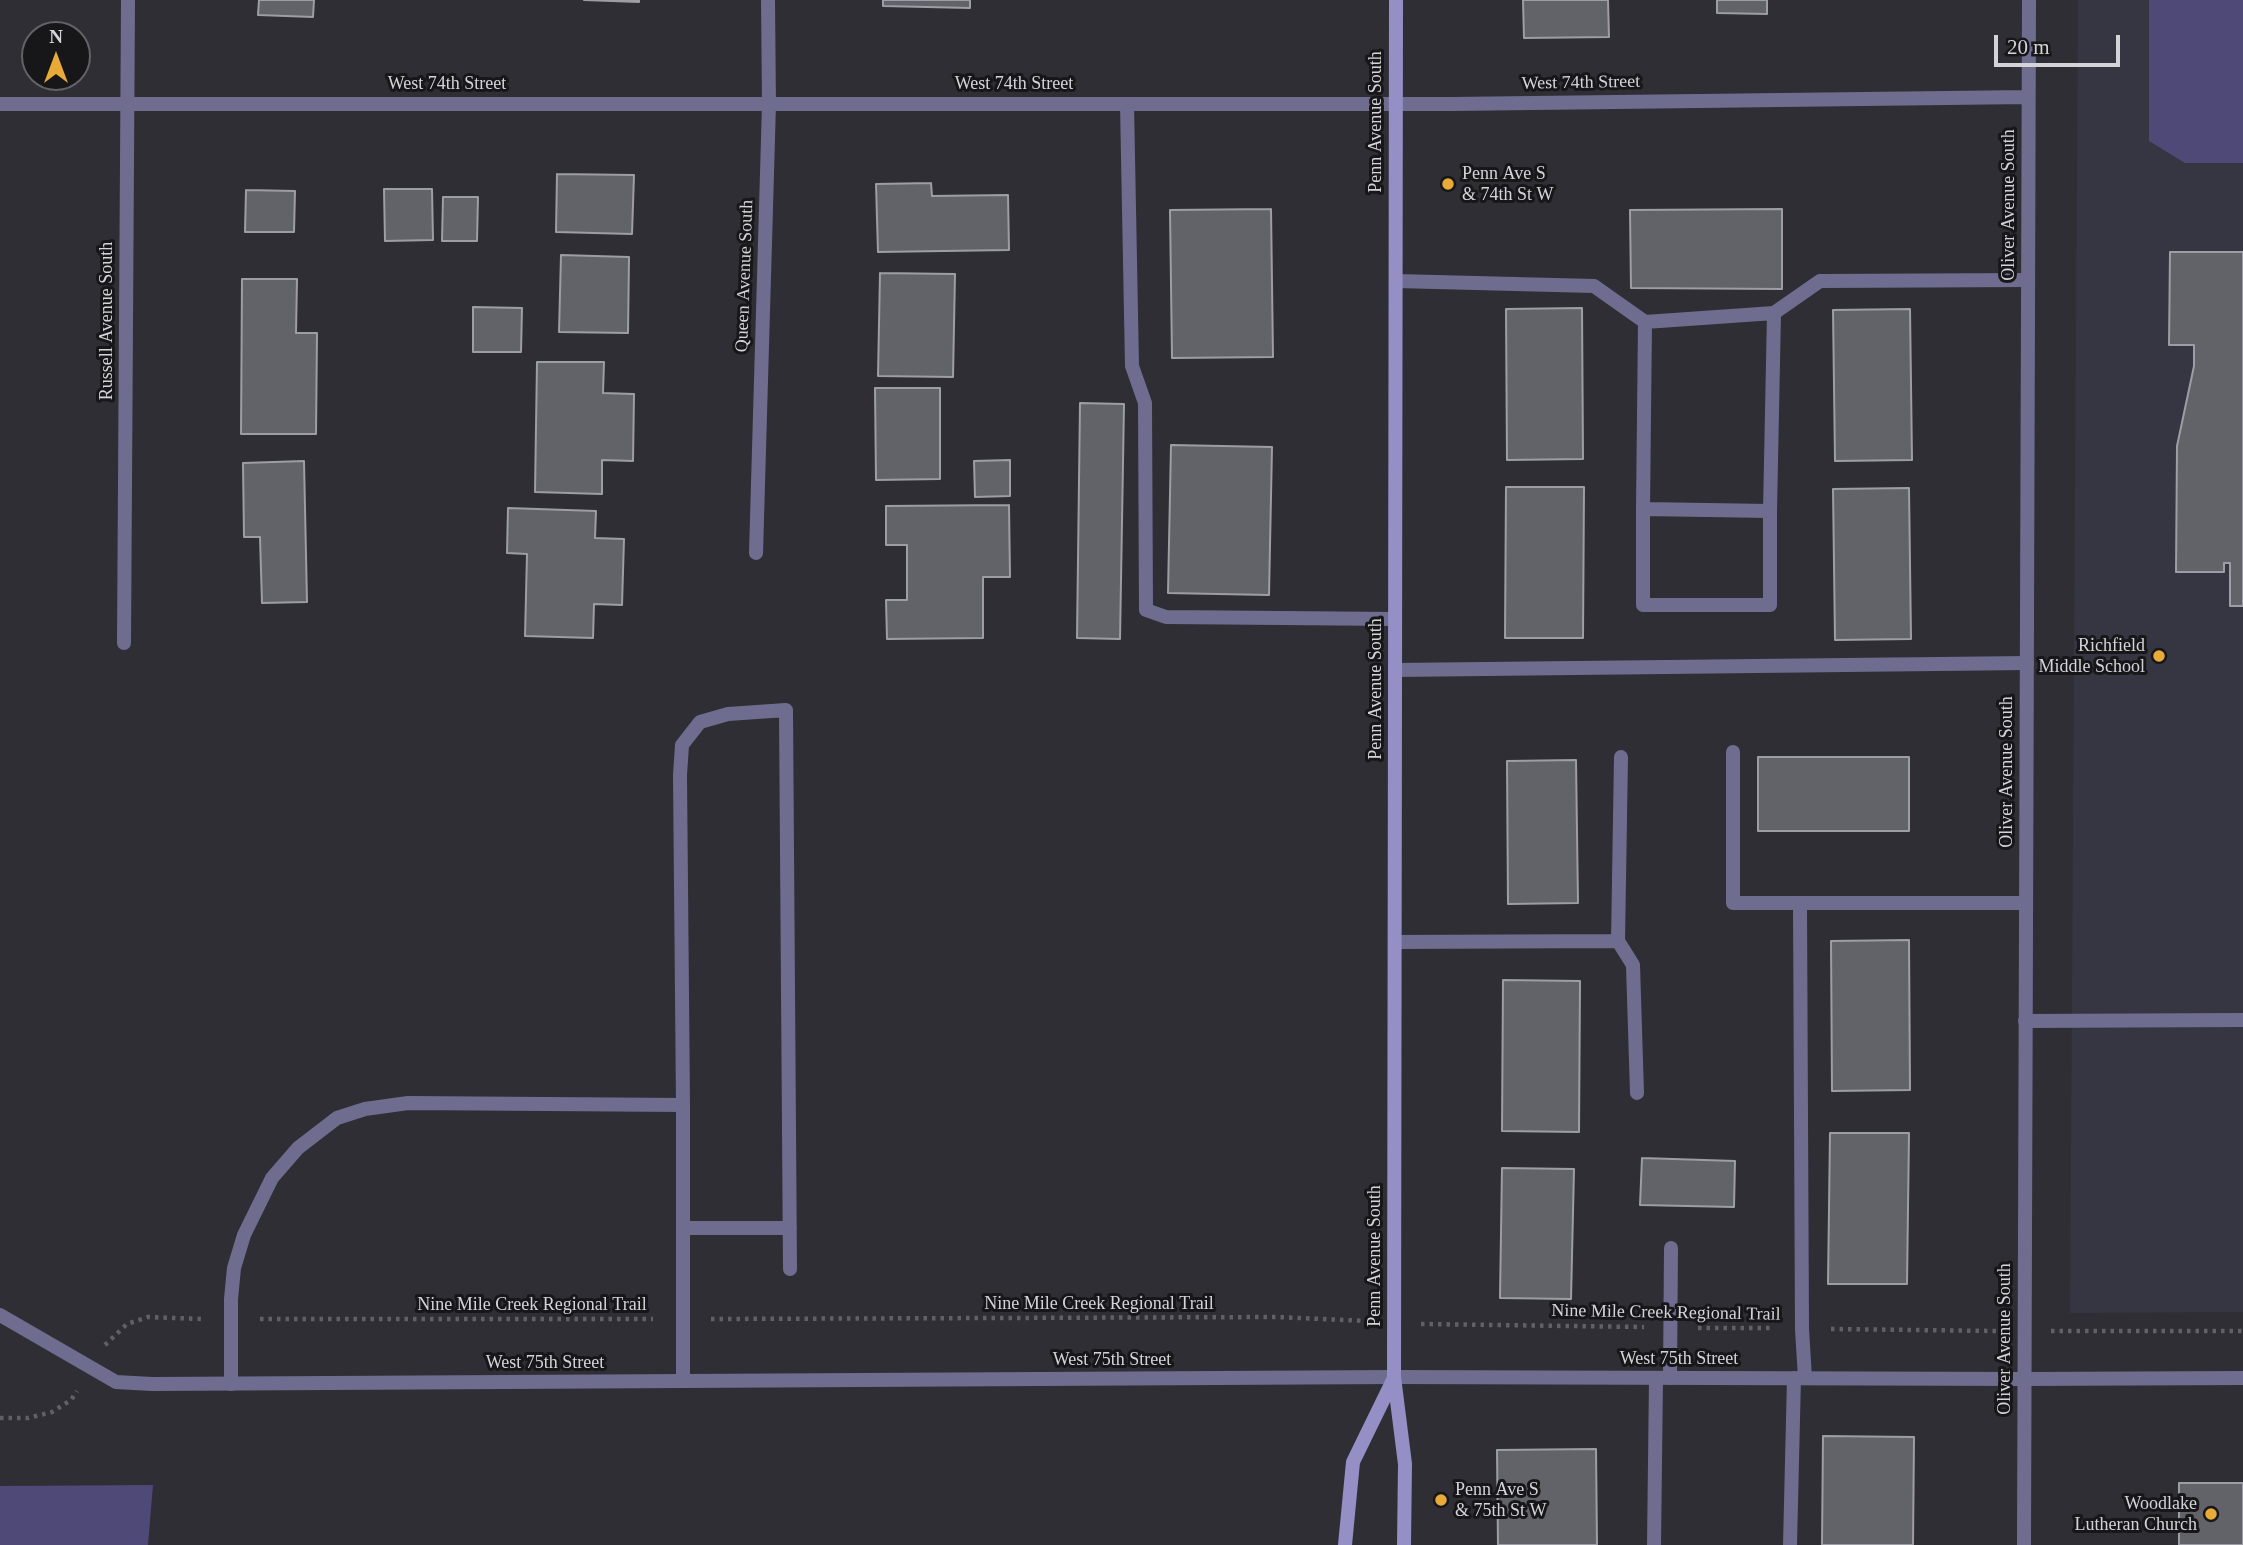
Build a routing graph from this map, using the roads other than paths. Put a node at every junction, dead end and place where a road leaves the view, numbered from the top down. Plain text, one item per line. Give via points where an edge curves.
1 (128, 0) edge
2 (768, 0) edge
3 (1396, 0) edge
4 (2029, 0) edge
5 (2028, 97) junction
6 (0, 104) edge
7 (128, 104) junction
8 (769, 104) junction
9 (1127, 104) junction
10 (1396, 104) junction
11 (2028, 280) junction
12 (1396, 281) junction
13 (1773, 313) junction
14 (1645, 322) junction
15 (1643, 509) junction
16 (1770, 511) junction
17 (756, 554) dead end
18 (1395, 619) junction
19 (124, 643) dead end
20 (2027, 663) junction
21 (1395, 670) junction
22 (1732, 752) dead end
23 (1620, 757) dead end
24 (1800, 903) junction
25 (2026, 904) junction
26 (1618, 941) junction
27 (1395, 942) junction
28 (2243, 1020) edge
29 (2025, 1021) junction
30 (1637, 1093) dead end
31 (683, 1104) junction
32 (683, 1228) junction
33 (790, 1228) junction
34 (1671, 1248) dead end
35 (790, 1269) dead end
36 (0, 1315) edge
37 (1394, 1377) junction
38 (1663, 1378) junction
39 (1799, 1378) junction
40 (2243, 1378) edge
41 (2024, 1379) junction
42 (683, 1381) junction
43 (230, 1384) junction
44 (1345, 1545) edge
45 (1404, 1545) edge
46 (1654, 1545) edge
47 (1790, 1545) edge
48 (2024, 1545) edge

1 - 7 street, Russell Avenue South
2 - 8 street, Queen Avenue South
3 - 10 main road, Penn Avenue South
4 - 5 street, Oliver Avenue South
5 - 10 street, West 74th Street
5 - 11 street, Oliver Avenue South
6 - 7 street, West 74th Street
7 - 8 street, West 74th Street
7 - 19 street, Russell Avenue South
8 - 9 street, West 74th Street
8 - 17 street, Queen Avenue South
9 - 10 street, West 74th Street
9 - 18 street via 1132,366 1145,403 1146,610 1166,617
10 - 12 main road, Penn Avenue South
11 - 13 street via 1819,281
11 - 20 street, Oliver Avenue South
12 - 14 street via 1594,286
12 - 18 main road, Penn Avenue South
13 - 14 street
13 - 16 street
14 - 15 street
15 - 16 street
15 - 16 street via 1643,606 1770,606
18 - 21 main road, Penn Avenue South
20 - 21 street
20 - 25 street, Oliver Avenue South
21 - 27 main road, Penn Avenue South
22 - 24 street via 1732,903
23 - 26 street
24 - 25 street
24 - 39 street
25 - 29 street, Oliver Avenue South
26 - 27 street
26 - 30 street via 1633,965
27 - 37 main road, Penn Avenue South
28 - 29 street
29 - 41 street, Oliver Avenue South
31 - 32 street
31 - 33 street via 682,745 700,722 728,714 786,710
31 - 43 street via 408,1103 337,1118 299,1148 272,1178 244,1235 234,1268
32 - 33 street
32 - 42 street
33 - 35 street
34 - 38 street via 1671,1327
36 - 43 street, West 75th Street via 116,1382
37 - 38 street, West 75th Street
37 - 42 street, West 75th Street
37 - 44 main road, Penn Avenue South via 1353,1462
37 - 45 main road, Penn Avenue South via 1405,1464
38 - 39 street, West 75th Street
38 - 46 street
39 - 41 street, West 75th Street
39 - 47 street
40 - 41 street, West 75th Street
41 - 48 street, Oliver Avenue South
42 - 43 street, West 75th Street

